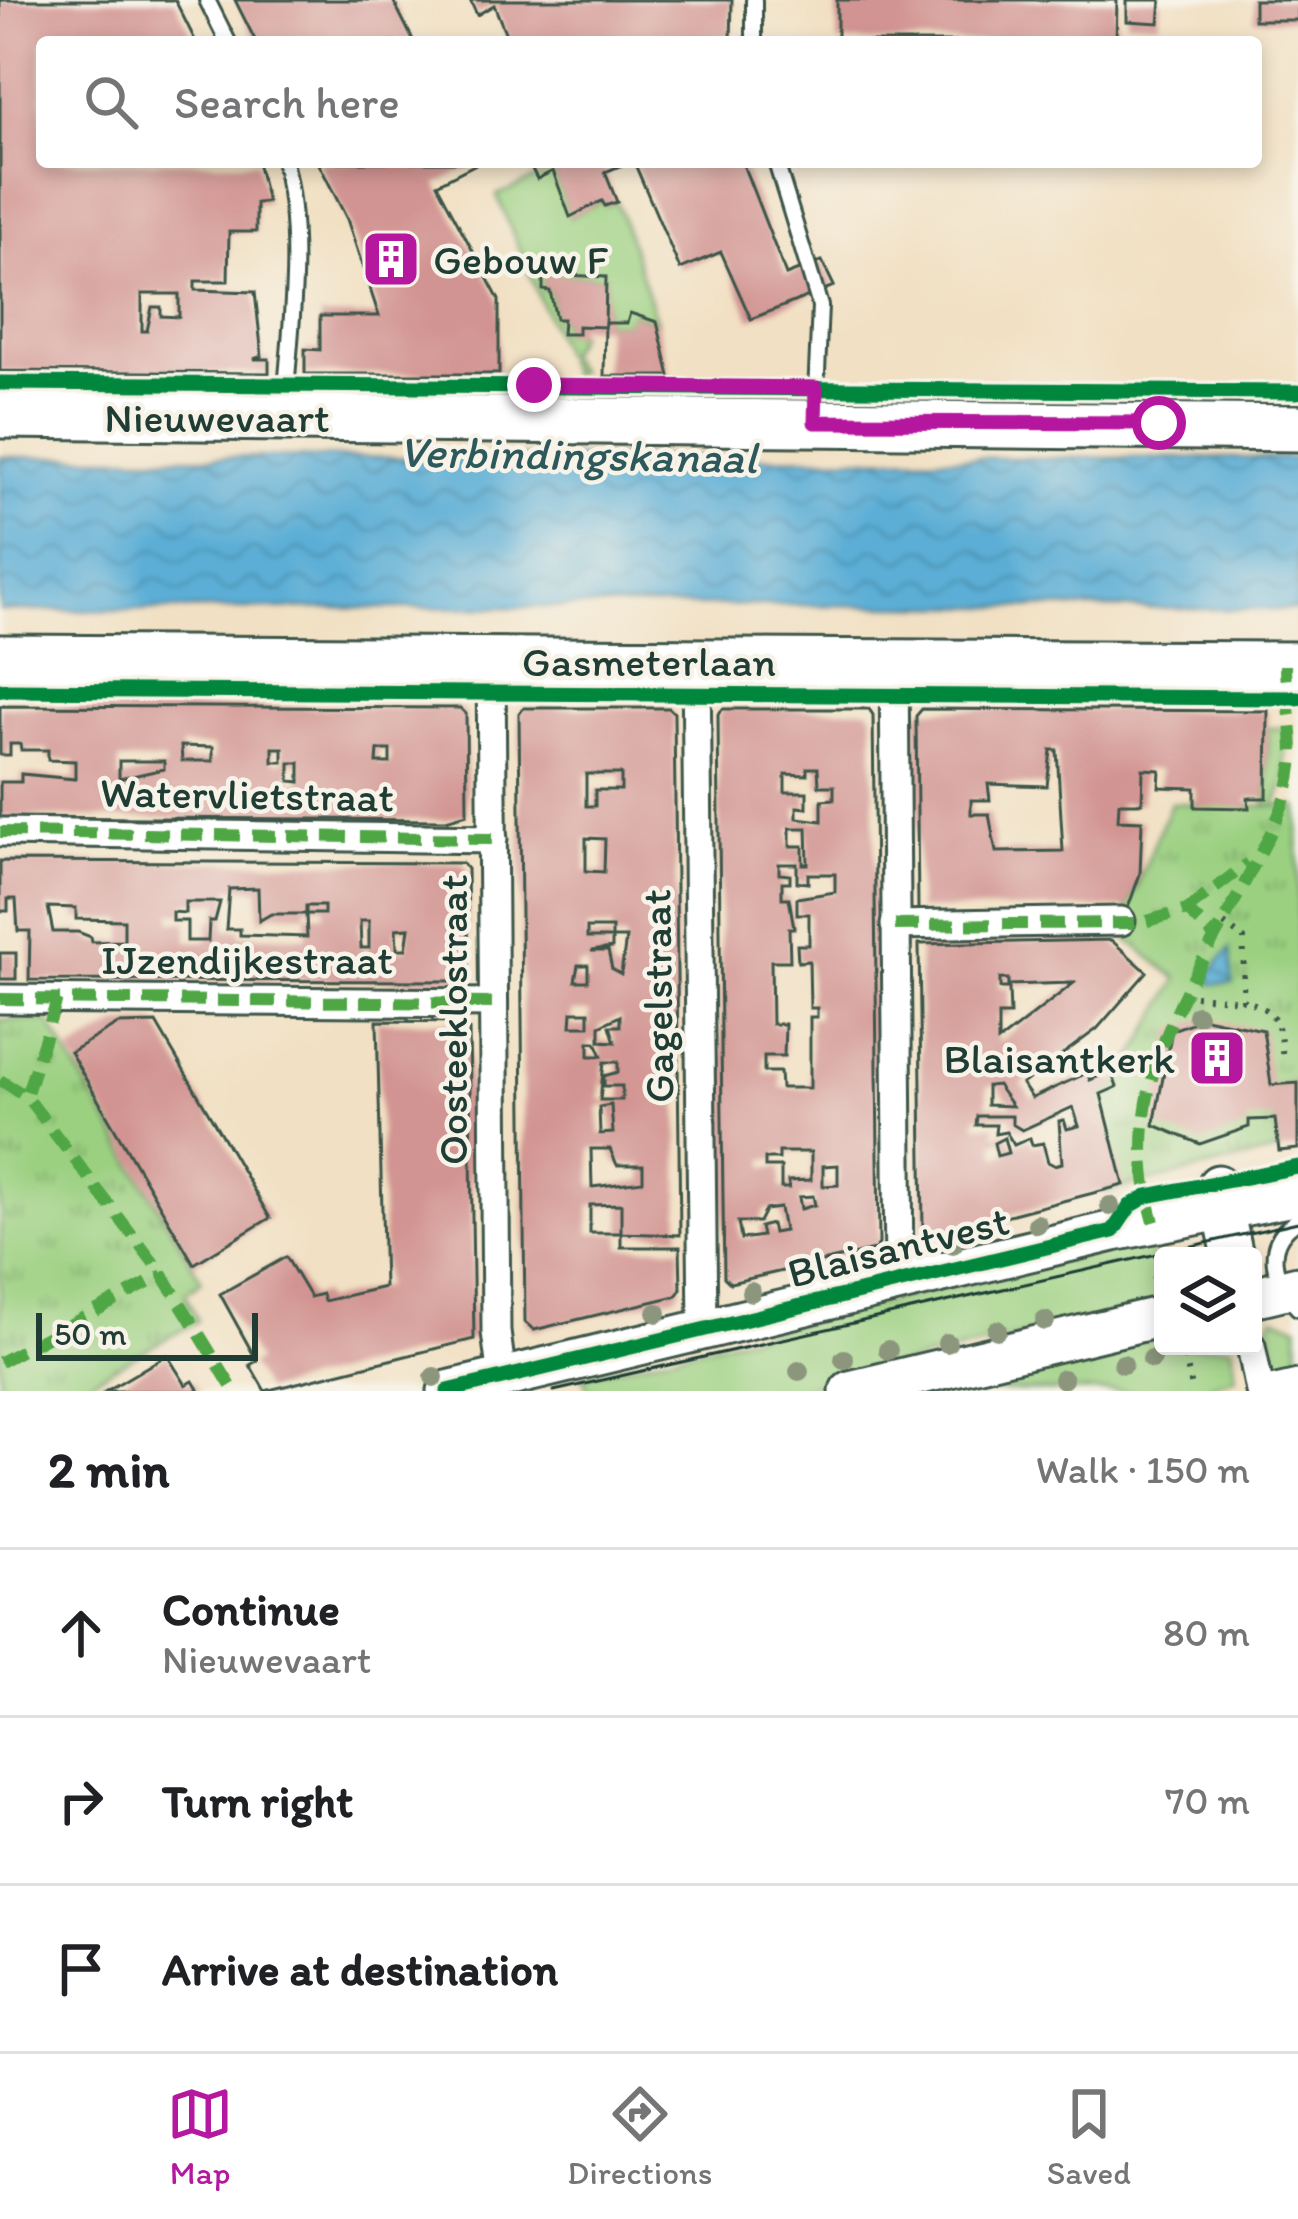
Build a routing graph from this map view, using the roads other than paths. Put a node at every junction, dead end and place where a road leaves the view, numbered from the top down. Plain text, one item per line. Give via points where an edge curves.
1 (207, 0) edge
2 (754, 0) edge
3 (225, 36) edge
4 (754, 36) edge
5 (286, 168) edge
6 (778, 168) edge
7 (0, 415) edge
8 (284, 417) junction
9 (815, 422) junction
10 (1298, 428) edge
11 (0, 658) edge
12 (491, 661) junction
13 (696, 662) junction
14 (894, 662) junction
15 (1298, 665) edge
16 (0, 832) edge
17 (493, 839) junction
18 (1120, 920) dead end
19 (895, 926) junction
20 (0, 999) edge
21 (493, 1003) junction
22 (1220, 1195) junction
23 (1298, 1195) edge
24 (1298, 1220) edge
25 (1231, 1247) edge
26 (898, 1283) junction
27 (1283, 1295) edge
28 (1154, 1299) edge
29 (703, 1330) junction
30 (1254, 1355) edge
31 (1298, 1384) edge
32 (503, 1385) edge
33 (448, 1391) edge
34 (850, 1391) edge
35 (1264, 1391) edge

1 - 3 lane
2 - 4 lane
5 - 8 lane via 295,257
6 - 9 lane via 820,306
7 - 8 main road, Nieuwevaart
8 - 9 main road, Nieuwevaart
9 - 10 main road, Nieuwevaart
11 - 12 main road, Gasmeterlaan
12 - 13 main road, Gasmeterlaan
12 - 17 street, Oosteeklostraat
13 - 14 main road, Gasmeterlaan
13 - 29 street, Gagelstraat
14 - 15 main road, Gasmeterlaan
14 - 19 street
16 - 17 street, Watervlietstraat
17 - 21 street, Oosteeklostraat
18 - 19 street
19 - 26 street
20 - 21 street, IJzendijkestraat
21 - 32 street, Oosteeklostraat
22 - 23 main road, Blaisantvest
22 - 25 main road
22 - 26 main road, Blaisantvest
24 - 27 lane via 1276,1242
26 - 29 main road, Blaisantvest
28 - 34 main road
29 - 32 main road, Blaisantvest
30 - 35 street
31 - 35 street
32 - 33 main road, Blaisantvest

